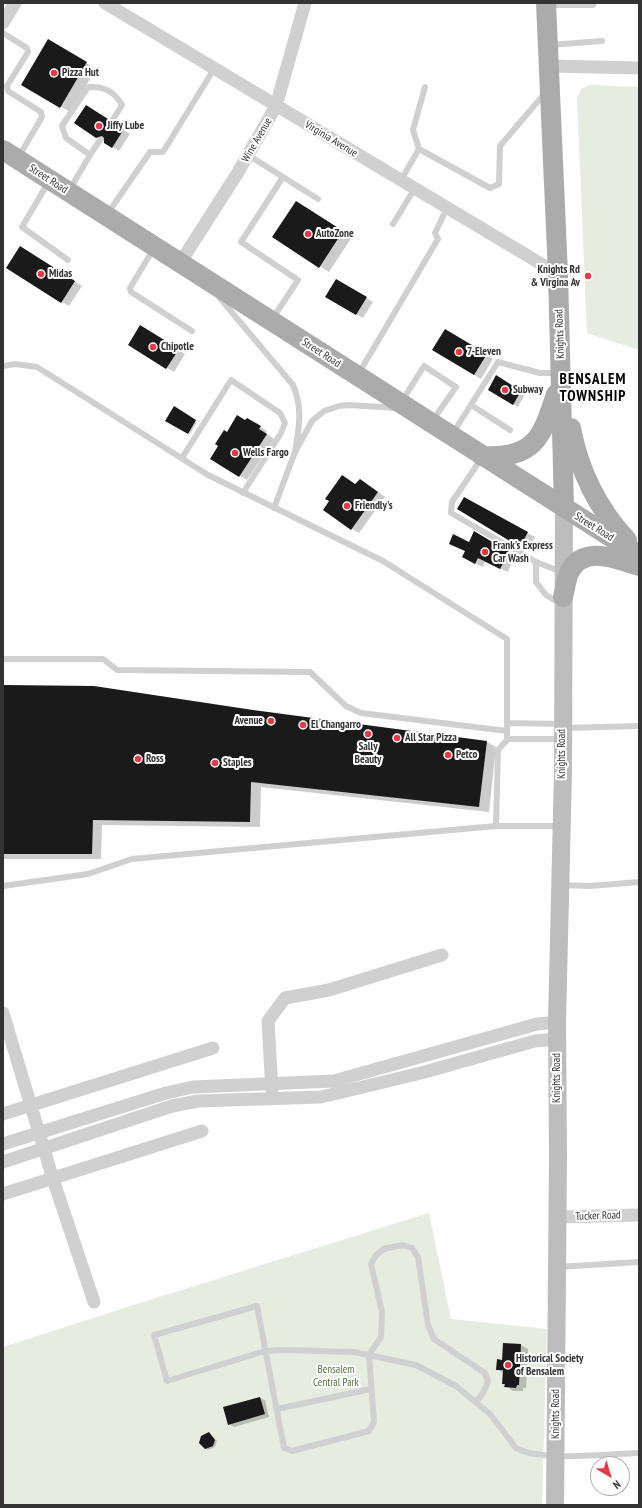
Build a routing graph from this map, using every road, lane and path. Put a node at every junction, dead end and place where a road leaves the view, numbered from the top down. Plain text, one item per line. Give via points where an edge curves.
1 (15, 3) edge
2 (105, 3) edge
3 (305, 3) edge
4 (546, 4) edge
5 (592, 5) dead end
6 (3, 23) edge
7 (3, 33) edge
8 (602, 42) dead end
9 (548, 45) junction
10 (549, 66) junction
11 (639, 68) edge
12 (214, 69) junction
13 (425, 87) dead end
14 (550, 87) junction
15 (276, 106) junction
16 (112, 121) dead end
17 (100, 140) dead end
18 (419, 149) junction
19 (10, 155) edge
20 (90, 155) junction
21 (248, 155) junction
22 (283, 177) junction
23 (50, 180) junction
24 (401, 180) junction
25 (415, 188) junction
26 (69, 192) junction
27 (318, 199) dead end
28 (447, 208) junction
29 (106, 216) junction
30 (393, 224) dead end
31 (155, 247) junction
32 (68, 260) dead end
33 (180, 263) junction
34 (558, 274) junction
35 (202, 277) junction
36 (271, 321) junction
37 (192, 331) dead end
38 (3, 366) edge
39 (357, 376) junction
40 (561, 376) junction
41 (471, 405) junction
42 (405, 406) junction
43 (432, 423) junction
44 (510, 430) dead end
45 (451, 436) junction
46 (295, 452) junction
47 (482, 456) junction
48 (182, 458) junction
49 (243, 493) junction
50 (274, 508) junction
51 (564, 508) junction
52 (639, 552) edge
53 (639, 555) edge
54 (536, 562) junction
55 (639, 566) edge
56 (563, 572) junction
57 (563, 602) junction
58 (3, 659) edge
59 (507, 723) junction
60 (639, 726) edge
61 (507, 731) junction
62 (563, 731) junction
63 (507, 739) junction
64 (496, 826) junction
65 (561, 826) junction
66 (639, 882) edge
67 (560, 885) junction
68 (3, 886) edge
69 (442, 955) dead end
70 (3, 1013) edge
71 (557, 1031) junction
72 (213, 1048) dead end
73 (271, 1083) junction
74 (272, 1098) junction
75 (30, 1105) junction
76 (3, 1114) edge
77 (202, 1131) dead end
78 (39, 1132) junction
79 (3, 1144) edge
80 (45, 1149) junction
81 (3, 1162) edge
82 (53, 1178) junction
83 (3, 1194) edge
84 (639, 1215) edge
85 (557, 1217) junction
86 (639, 1262) edge
87 (557, 1267) junction
88 (94, 1302) dead end
89 (265, 1352) junction
90 (369, 1355) junction
91 (371, 1389) junction
92 (476, 1402) junction
93 (276, 1410) junction
94 (638, 1453) dead end
95 (555, 1456) junction
96 (555, 1505) edge

1 - 6 street
2 - 12 street, Virginia Avenue
3 - 15 street, Wine Avenue
4 - 5 lane
4 - 9 main road, Knights Road
7 - 19 lane via 27,48 28,52 7,86 8,91 41,112 42,117
8 - 9 lane
9 - 10 main road, Knights Road
10 - 11 street
10 - 14 main road, Knights Road
12 - 15 street, Virginia Avenue
12 - 29 lane via 163,152 150,152
13 - 18 lane via 413,130
14 - 18 lane via 500,146 499,184 490,188
14 - 34 main road, Knights Road
15 - 21 street, Wine Avenue
15 - 24 street, Virginia Avenue
16 - 20 lane via 122,106 117,96 100,86 88,87 62,126 66,138
17 - 20 lane
18 - 24 lane
19 - 23 main road, Street Road
20 - 26 lane
21 - 22 lane
21 - 33 street, Wine Avenue
22 - 27 lane
22 - 36 lane via 241,242 298,280
23 - 26 main road, Street Road
23 - 32 lane via 22,227
24 - 25 street, Virginia Avenue
25 - 28 street, Virginia Avenue
25 - 30 lane
26 - 29 main road, Street Road
28 - 34 street, Virginia Avenue
28 - 39 lane via 435,233 438,239
29 - 31 main road, Street Road
31 - 33 main road, Street Road
31 - 37 lane via 130,288 131,292
33 - 35 main road, Street Road
34 - 40 main road, Knights Road
35 - 36 main road, Street Road
35 - 46 lane via 293,385 299,398 300,417
36 - 39 main road, Street Road
38 - 48 lane via 15,364 38,367
39 - 42 main road, Street Road
40 - 41 lane via 498,362
40 - 47 main road via 548,418 536,440 527,449 516,453
40 - 51 main road, Knights Road
40 - 52 main road via 575,449 592,490 612,524
41 - 44 lane
41 - 45 lane
42 - 43 main road, Street Road
42 - 43 lane via 424,366 456,387
42 - 46 lane via 349,405 324,411 312,421
43 - 45 main road, Street Road
45 - 47 main road, Street Road
46 - 50 lane
47 - 51 main road, Street Road
47 - 54 lane via 452,502 451,513
48 - 49 lane
48 - 49 lane via 231,380 280,413 285,423
49 - 50 lane
50 - 59 lane via 383,561 508,639
51 - 53 main road, Street Road
51 - 56 main road, Knights Road
54 - 56 lane
54 - 57 lane via 536,582 546,594
55 - 57 main road via 606,556 584,558 569,573
56 - 57 main road, Knights Road
57 - 62 main road, Knights Road
58 - 61 lane via 103,659 117,670 310,672 346,706 361,713
59 - 61 lane
59 - 62 lane
60 - 62 lane
61 - 63 lane
62 - 63 lane
62 - 65 main road, Knights Road
63 - 64 lane via 498,750
64 - 65 lane
64 - 68 lane via 132,859 88,874
65 - 67 main road, Knights Road
66 - 67 lane via 590,886
67 - 71 main road, Knights Road
69 - 73 street via 330,990 285,998 268,1021
70 - 75 street
71 - 73 street via 537,1024 334,1081
71 - 74 street via 535,1041 421,1073 321,1097
71 - 85 main road, Knights Road
72 - 75 street
73 - 74 street
73 - 78 street via 186,1088
74 - 80 street via 198,1101 172,1106
75 - 76 street
75 - 78 street
77 - 82 street
78 - 79 street
78 - 80 street
80 - 81 street
80 - 82 street
82 - 83 street
82 - 88 street
84 - 85 street, Tucker Road
85 - 87 main road, Knights Road
86 - 87 lane
87 - 95 main road, Knights Road
89 - 89 lane via 167,1380 154,1335 257,1306
89 - 90 lane via 285,1350 354,1352
89 - 93 lane
90 - 91 lane
90 - 92 lane via 416,1365 456,1386
90 - 92 lane via 381,1337 382,1318 371,1264 376,1255 384,1249 402,1245 412,1248 418,1257 428,1325 434,1338 485,1373 488,1382
91 - 93 lane
91 - 93 lane via 374,1422 369,1431 292,1450 284,1448
92 - 95 lane via 490,1414 516,1448 522,1452
94 - 95 lane
95 - 96 main road, Knights Road

